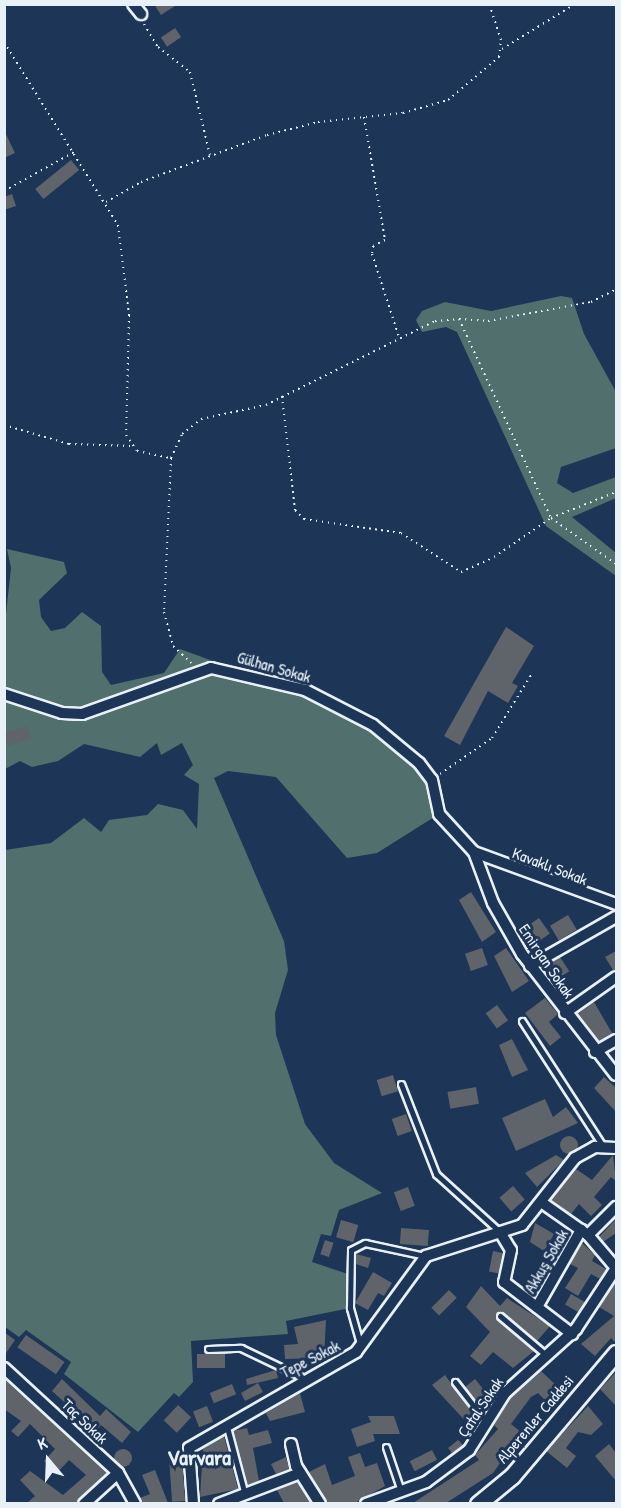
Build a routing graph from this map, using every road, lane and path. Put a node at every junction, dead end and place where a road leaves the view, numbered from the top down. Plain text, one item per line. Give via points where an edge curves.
1 (133, 4) edge
2 (489, 4) edge
3 (575, 4) edge
4 (141, 14) joint
5 (4, 42) edge
6 (502, 49) junction
7 (364, 117) junction
8 (74, 152) junction
9 (210, 154) junction
10 (4, 191) edge
11 (105, 201) junction
12 (616, 289) edge
13 (459, 319) junction
14 (399, 337) junction
15 (282, 395) junction
16 (4, 425) edge
17 (130, 446) junction
18 (171, 458) junction
19 (616, 492) edge
20 (550, 518) junction
21 (616, 564) edge
22 (200, 670) junction
23 (533, 672) dead end
24 (4, 694) edge
25 (432, 780) junction
26 (474, 852) junction
27 (616, 904) edge
28 (616, 916) edge
29 (530, 966) junction
30 (616, 976) edge
31 (565, 1013) junction
32 (522, 1021) dead end
33 (616, 1040) edge
34 (595, 1052) junction
35 (616, 1074) edge
36 (401, 1084) dead end
37 (603, 1146) junction
38 (616, 1148) edge
39 (541, 1202) junction
40 (616, 1207) edge
41 (500, 1232) junction
42 (585, 1232) junction
43 (426, 1256) junction
44 (616, 1268) edge
45 (537, 1307) junction
46 (500, 1316) dead end
47 (572, 1334) junction
48 (360, 1347) junction
49 (208, 1349) dead end
50 (545, 1354) junction
51 (614, 1360) edge
52 (4, 1368) edge
53 (304, 1378) junction
54 (455, 1382) dead end
55 (487, 1423) junction
56 (227, 1427) junction
57 (291, 1444) dead end
58 (386, 1447) dead end
59 (118, 1473) junction
60 (300, 1473) junction
61 (402, 1491) junction
62 (245, 1495) junction
63 (84, 1503) edge
64 (135, 1503) edge
65 (193, 1503) edge
66 (219, 1503) edge
67 (320, 1503) edge
68 (366, 1503) edge
69 (478, 1503) edge

1 - 4 street
2 - 6 path
3 - 6 path
4 - 9 path via 158,47 190,72
5 - 8 path
6 - 7 path via 492,67 448,100
7 - 9 path via 301,125
7 - 14 path via 385,240 373,246 372,254
8 - 10 path
8 - 11 path
9 - 11 path
11 - 17 path via 118,225 124,262
12 - 13 path via 591,302 488,321
13 - 14 path via 447,317
13 - 20 path
14 - 15 path
15 - 18 path via 252,410 201,419 182,434
15 - 20 path via 292,499 304,519 401,533 461,572 494,557
16 - 17 path via 69,444
17 - 18 path
18 - 22 path via 165,619 173,646
19 - 20 path
20 - 21 path
22 - 24 street, Gülhan Sokak via 82,714 62,713
22 - 25 street, Gülhan Sokak via 251,674 328,700 387,735
23 - 25 path via 492,738
25 - 26 street via 439,814
26 - 27 street, Kavaklı Sokak
26 - 29 street, Emirgan Sokak via 493,903
28 - 29 street
29 - 31 street, Emirgan Sokak
30 - 31 street
31 - 34 street, Emirgan Sokak
32 - 37 lane
33 - 34 street
34 - 35 street, Emirgan Sokak
36 - 41 lane via 436,1174
37 - 38 street
37 - 39 street via 565,1166
39 - 41 street via 526,1221
39 - 42 street
40 - 42 street, Akkuş Sokak
41 - 43 street
41 - 45 street via 511,1250 504,1282
42 - 44 street
42 - 45 street, Akkuş Sokak
43 - 48 street, Tepe Sokak
43 - 48 lane via 365,1243 351,1250 350,1308
44 - 47 street, Çatal Sokak
45 - 47 street
46 - 50 lane
47 - 50 street, Çatal Sokak
48 - 53 street, Tepe Sokak
49 - 53 lane via 242,1348
50 - 55 street, Çatal Sokak via 512,1384
51 - 69 street, Alperenler Caddesi via 512,1476
52 - 59 street, Taç Sokak
53 - 56 street, Tepe Sokak
54 - 55 lane
55 - 61 street, Çatal Sokak via 456,1462
56 - 62 lane
56 - 65 street, Tepe Sokak via 189,1448
57 - 60 street
58 - 61 lane
59 - 63 street
59 - 64 street, Taç Sokak
60 - 62 street
60 - 67 street
61 - 68 street, Çatal Sokak
62 - 66 street

